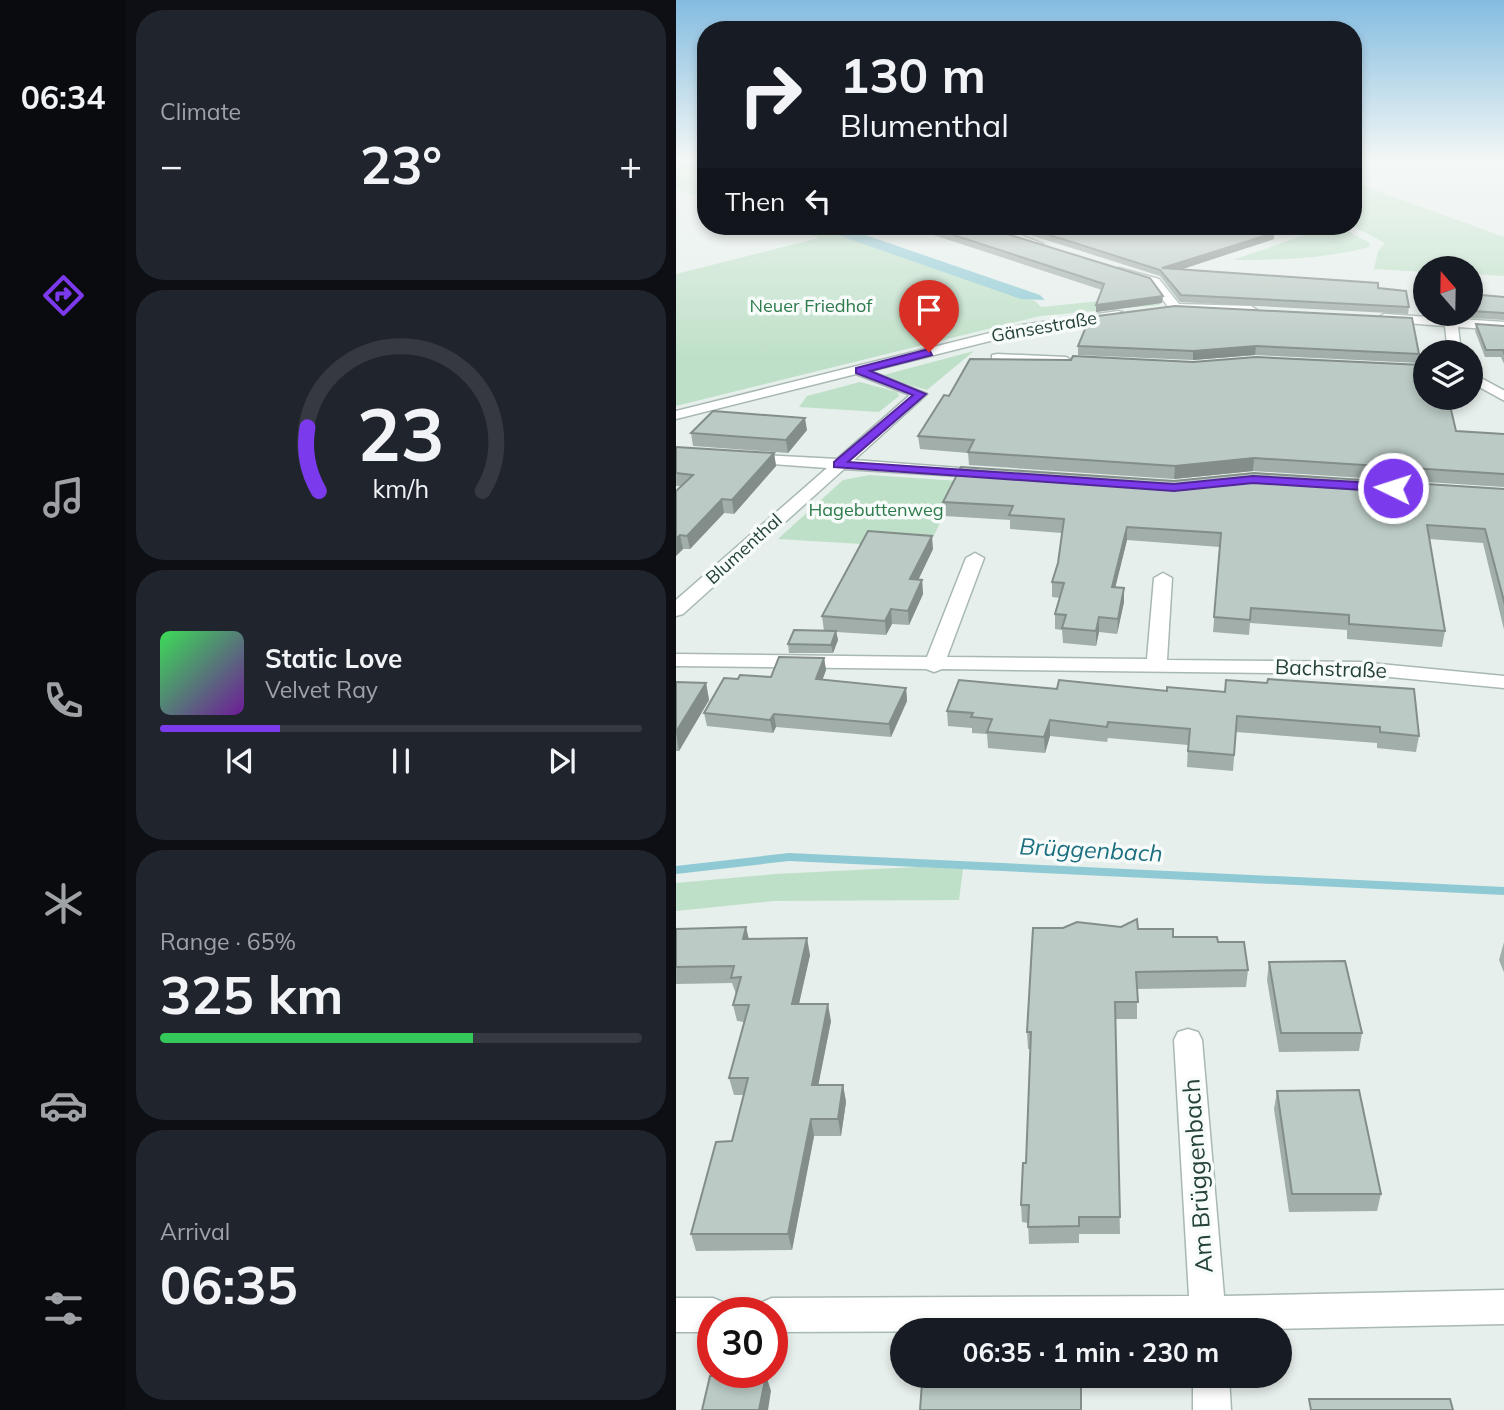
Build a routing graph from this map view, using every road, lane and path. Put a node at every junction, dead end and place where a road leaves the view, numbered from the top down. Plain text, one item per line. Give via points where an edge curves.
1 (1012, 235) edge
2 (1051, 248) edge
3 (1116, 268) edge
4 (1261, 310) edge
5 (1128, 314) edge
6 (1369, 317) edge
7 (1413, 320) edge
8 (1483, 324) edge
9 (1504, 326) edge
10 (997, 358) edge
11 (1084, 362) edge
12 (859, 370) junction
13 (1483, 384) edge
14 (1504, 397) edge
15 (676, 415) edge
16 (725, 456) edge
17 (838, 465) junction
18 (999, 476) edge
19 (975, 558) dead end
20 (1163, 578) dead end
21 (676, 610) edge
22 (676, 660) edge
23 (1157, 665) junction
24 (934, 666) junction
25 (1504, 682) edge
26 (1188, 1040) dead end
27 (1504, 1307) edge
28 (676, 1315) edge
29 (697, 1315) edge
30 (788, 1315) edge
31 (959, 1318) edge
32 (1209, 1318) edge
33 (1288, 1318) edge
34 (1211, 1388) edge
35 (1212, 1410) edge

1 - 2 street
3 - 4 street via 1156,281 1169,309
5 - 12 street, Gänsestraße via 1022,329
6 - 7 street
8 - 9 street
10 - 11 street
12 - 15 street, Gänsestraße
12 - 17 street, Blumenthal via 920,394
13 - 14 street
16 - 17 street
17 - 18 street
17 - 21 street, Blumenthal
19 - 24 street
20 - 23 street
22 - 24 street, Bachstraße
23 - 24 street, Bachstraße
23 - 25 street, Bachstraße via 1359,668
26 - 32 street, Am Brüggenbach
27 - 33 street
28 - 29 street
30 - 31 street
34 - 35 street

